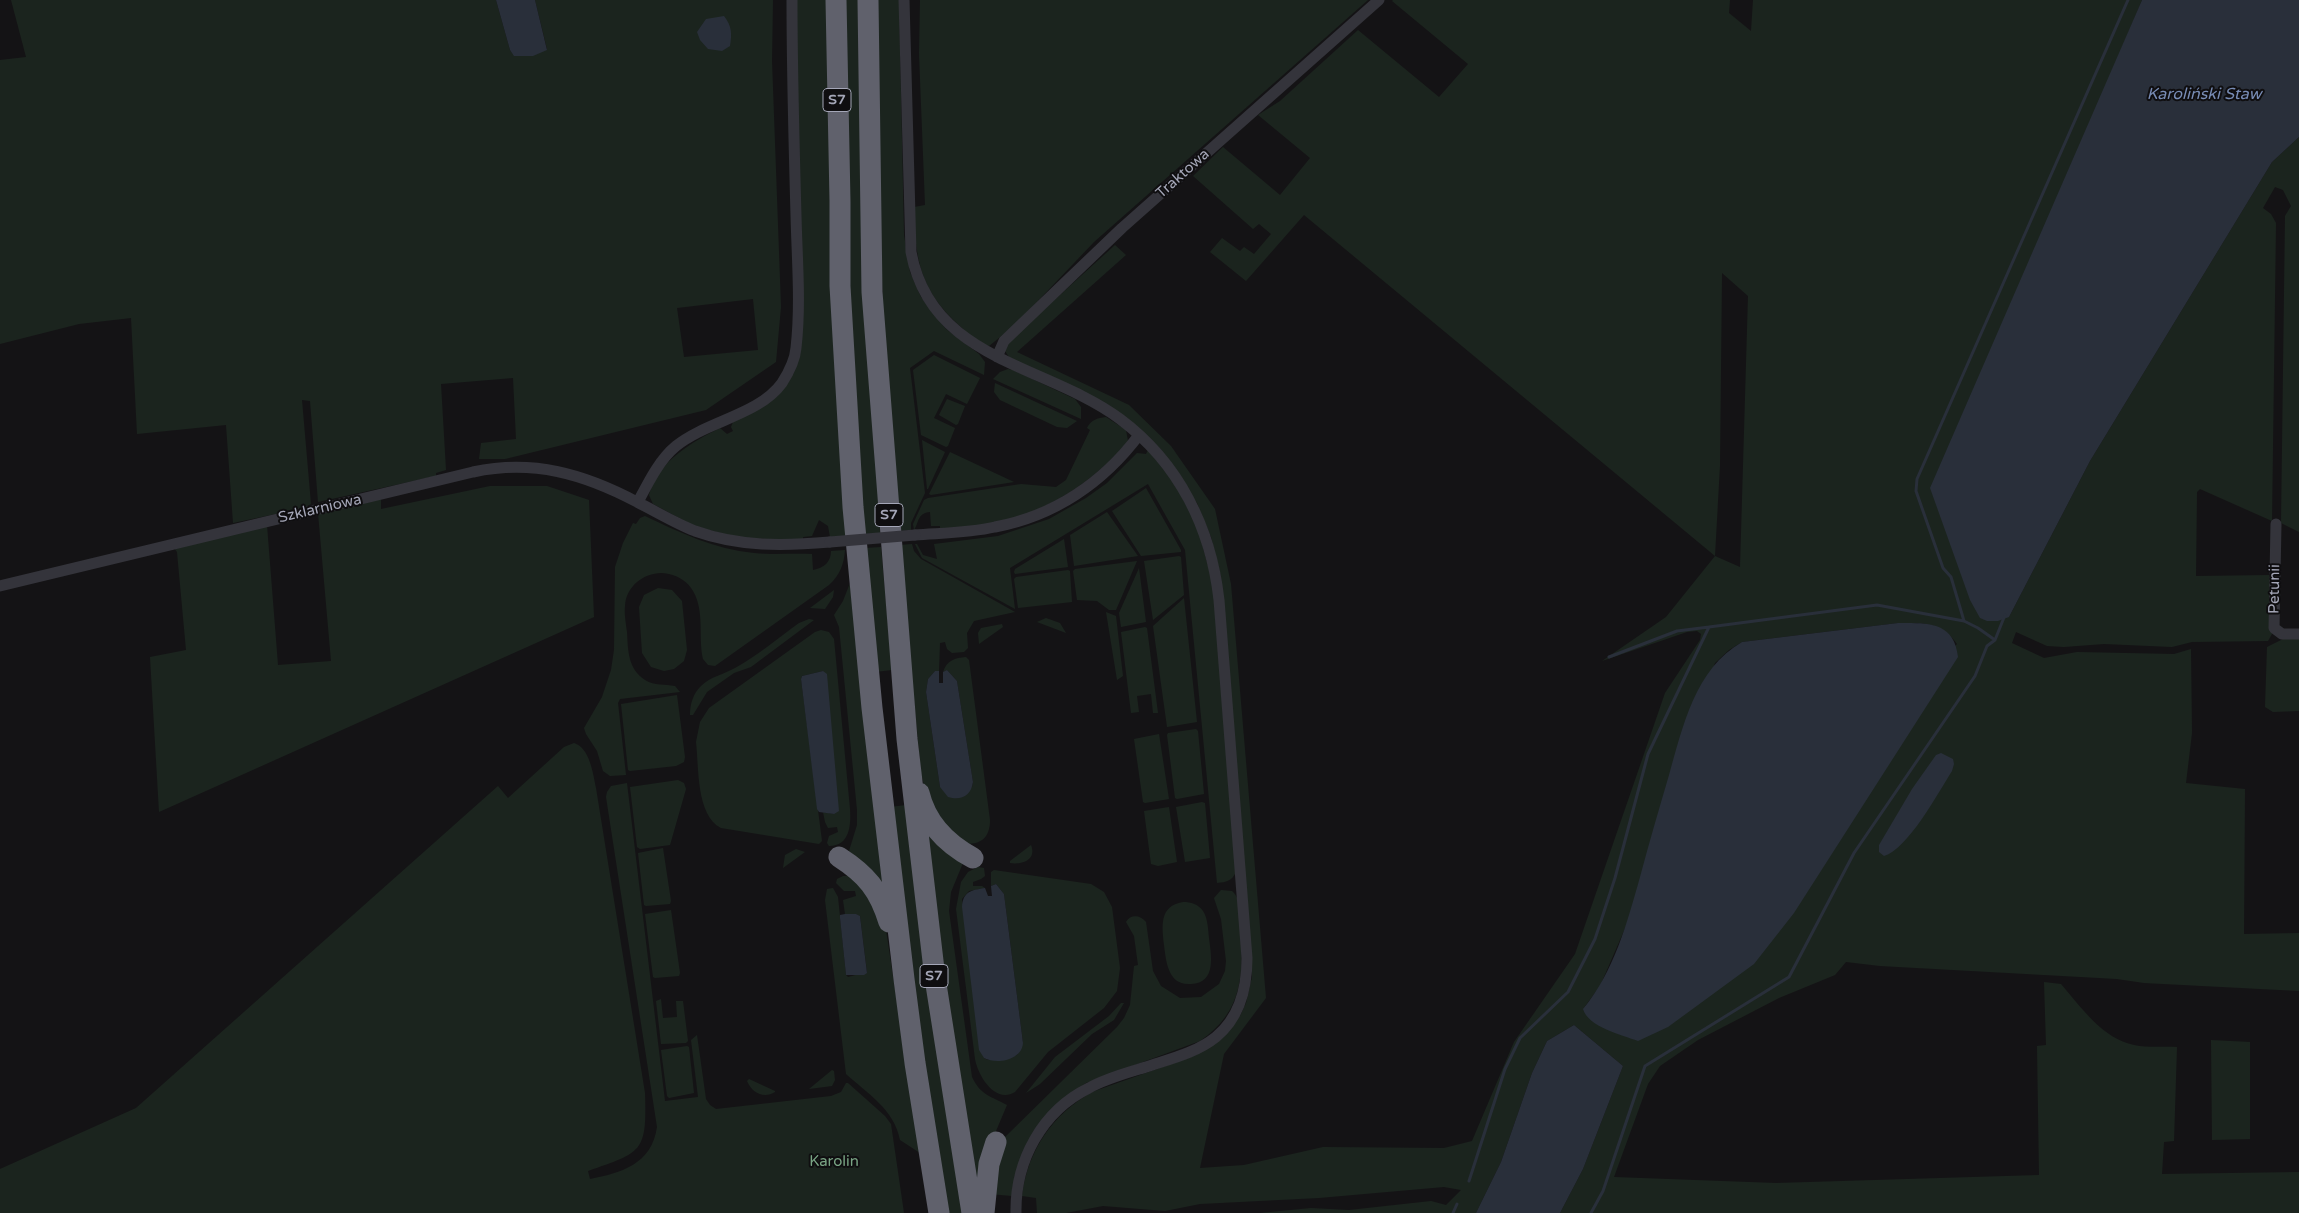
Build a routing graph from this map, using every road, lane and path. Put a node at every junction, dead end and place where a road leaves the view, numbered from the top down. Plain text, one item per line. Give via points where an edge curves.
1 (792, 0) edge
2 (836, 0) edge
3 (868, 0) edge
4 (904, 0) edge
5 (1378, 0) edge
6 (997, 357) junction
7 (1139, 435) junction
8 (638, 502) junction
9 (853, 507) junction
10 (2276, 524) dead end
11 (846, 576) dead end
12 (0, 586) edge
13 (2299, 634) edge
14 (907, 738) junction
15 (839, 856) dead end
16 (973, 858) dead end
17 (904, 979) junction
18 (996, 1142) dead end
19 (939, 1213) edge
20 (972, 1213) edge
21 (984, 1213) edge
22 (1016, 1213) edge

1 - 8 street via 798,276 793,361 782,383 769,396 675,448 652,477
2 - 9 highway, S7 via 840,286
3 - 14 highway, S7 via 872,292
4 - 6 street via 912,261 925,293 946,322 970,342
5 - 6 street, Traktowa via 1122,228 1004,341
6 - 7 street via 1092,402
7 - 8 street, Szklarniowa, bridge via 1094,483 1047,511 992,528 776,546 715,537 680,525
7 - 22 street via 1171,470 1188,496 1214,564 1247,974 1244,993 1238,1007 1215,1037 1182,1055 1088,1088 1050,1117 1033,1140 1023,1164
8 - 12 street, Szklarniowa via 585,479 552,470 509,466 492,468
9 - 11 highway
9 - 17 highway, S7 via 872,708
10 - 13 street, Petunii via 2274,628 2282,634
14 - 16 highway via 920,800 927,814 946,840
14 - 20 highway, S7 via 935,978
15 - 17 highway via 871,882 882,900
17 - 19 highway, S7
18 - 21 highway via 989,1164

